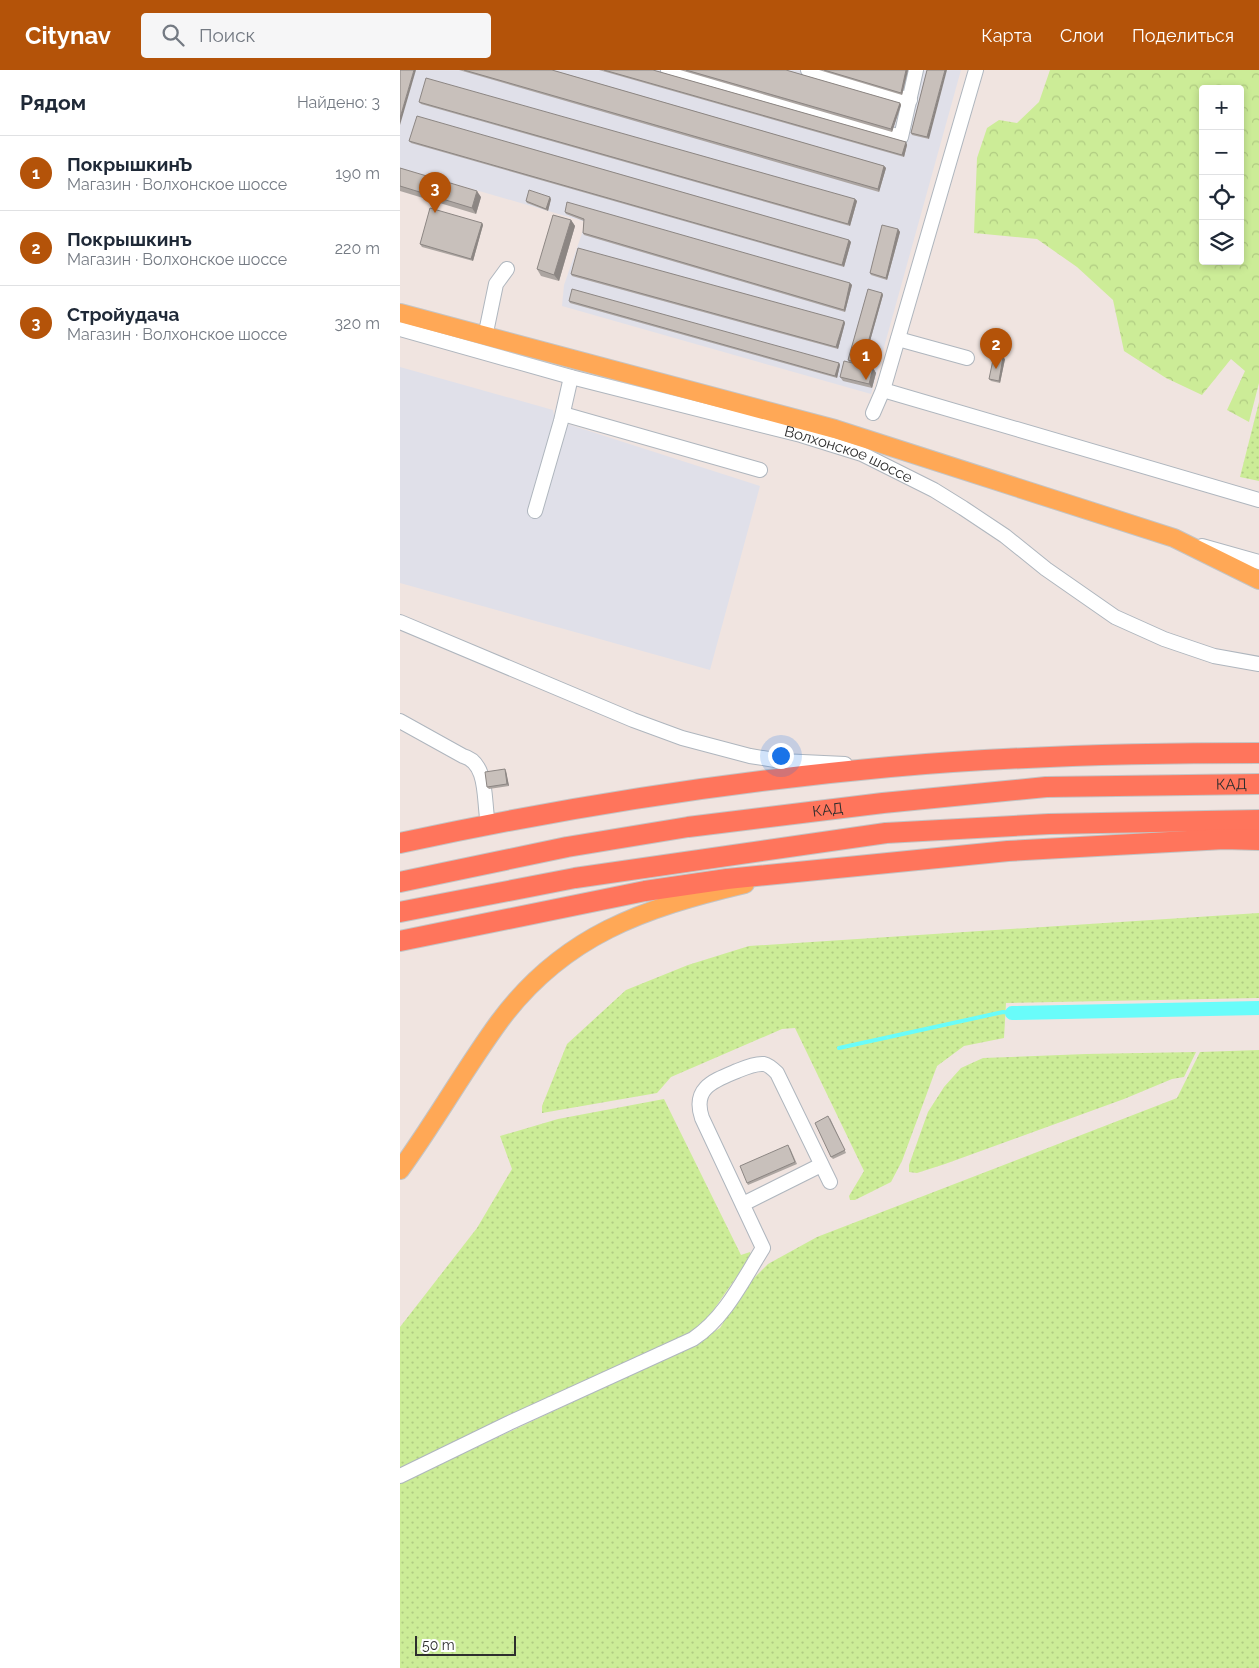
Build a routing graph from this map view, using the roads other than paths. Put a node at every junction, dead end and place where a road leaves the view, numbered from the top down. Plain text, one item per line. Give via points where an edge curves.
1 (668, 70) edge
2 (808, 70) edge
3 (916, 70) edge
4 (976, 70) edge
5 (910, 100) junction
6 (507, 270) dead end
7 (400, 313) edge
8 (400, 330) edge
9 (485, 337) junction
10 (898, 340) junction
11 (967, 358) dead end
12 (570, 377) junction
13 (883, 390) junction
14 (873, 413) dead end
15 (563, 414) junction
16 (760, 470) dead end
17 (1259, 500) edge
18 (535, 511) dead end
19 (1174, 538) junction
20 (1259, 562) edge
21 (1259, 580) edge
22 (400, 622) edge
23 (1257, 664) edge
24 (400, 721) edge
25 (1259, 753) edge
26 (891, 767) junction
27 (1259, 784) edge
28 (487, 817) dead end
29 (1259, 820) edge
30 (1259, 840) edge
31 (400, 843) edge
32 (805, 870) junction
33 (400, 882) edge
34 (400, 912) edge
35 (400, 941) edge
36 (821, 1165) junction
37 (400, 1170) edge
38 (830, 1182) dead end
39 (743, 1204) junction
40 (400, 1476) edge

1 - 5 street via 901,136
2 - 5 street
3 - 5 street
4 - 10 street
6 - 9 street via 496,284
7 - 9 main road, Волхонское шоссе
8 - 12 street, Волхонское шоссе
9 - 19 main road, Волхонское шоссе via 835,430
10 - 11 street
10 - 13 street
12 - 15 street
12 - 23 street, Волхонское шоссе via 801,435 862,454 963,508 1115,617 1164,639 1214,656
13 - 14 street
13 - 17 street
15 - 16 street
15 - 18 street
19 - 20 street, Волхонское шоссе
19 - 21 main road
22 - 26 street via 633,720 710,747 781,761
24 - 28 street via 473,758 479,766
25 - 26 highway via 1044,756
26 - 31 highway via 591,805
27 - 33 highway, КАД via 1046,787 883,803 670,830 567,847
29 - 34 highway, КАД via 1049,824 886,833 575,878
30 - 32 highway via 1108,844
32 - 35 highway via 645,891
32 - 37 main road via 674,902 626,919 574,948 500,1021
36 - 38 street
36 - 39 street
36 - 39 street via 770,1066 751,1066 721,1078 704,1090 698,1108
39 - 40 street via 763,1248 708,1329 658,1356 508,1422

